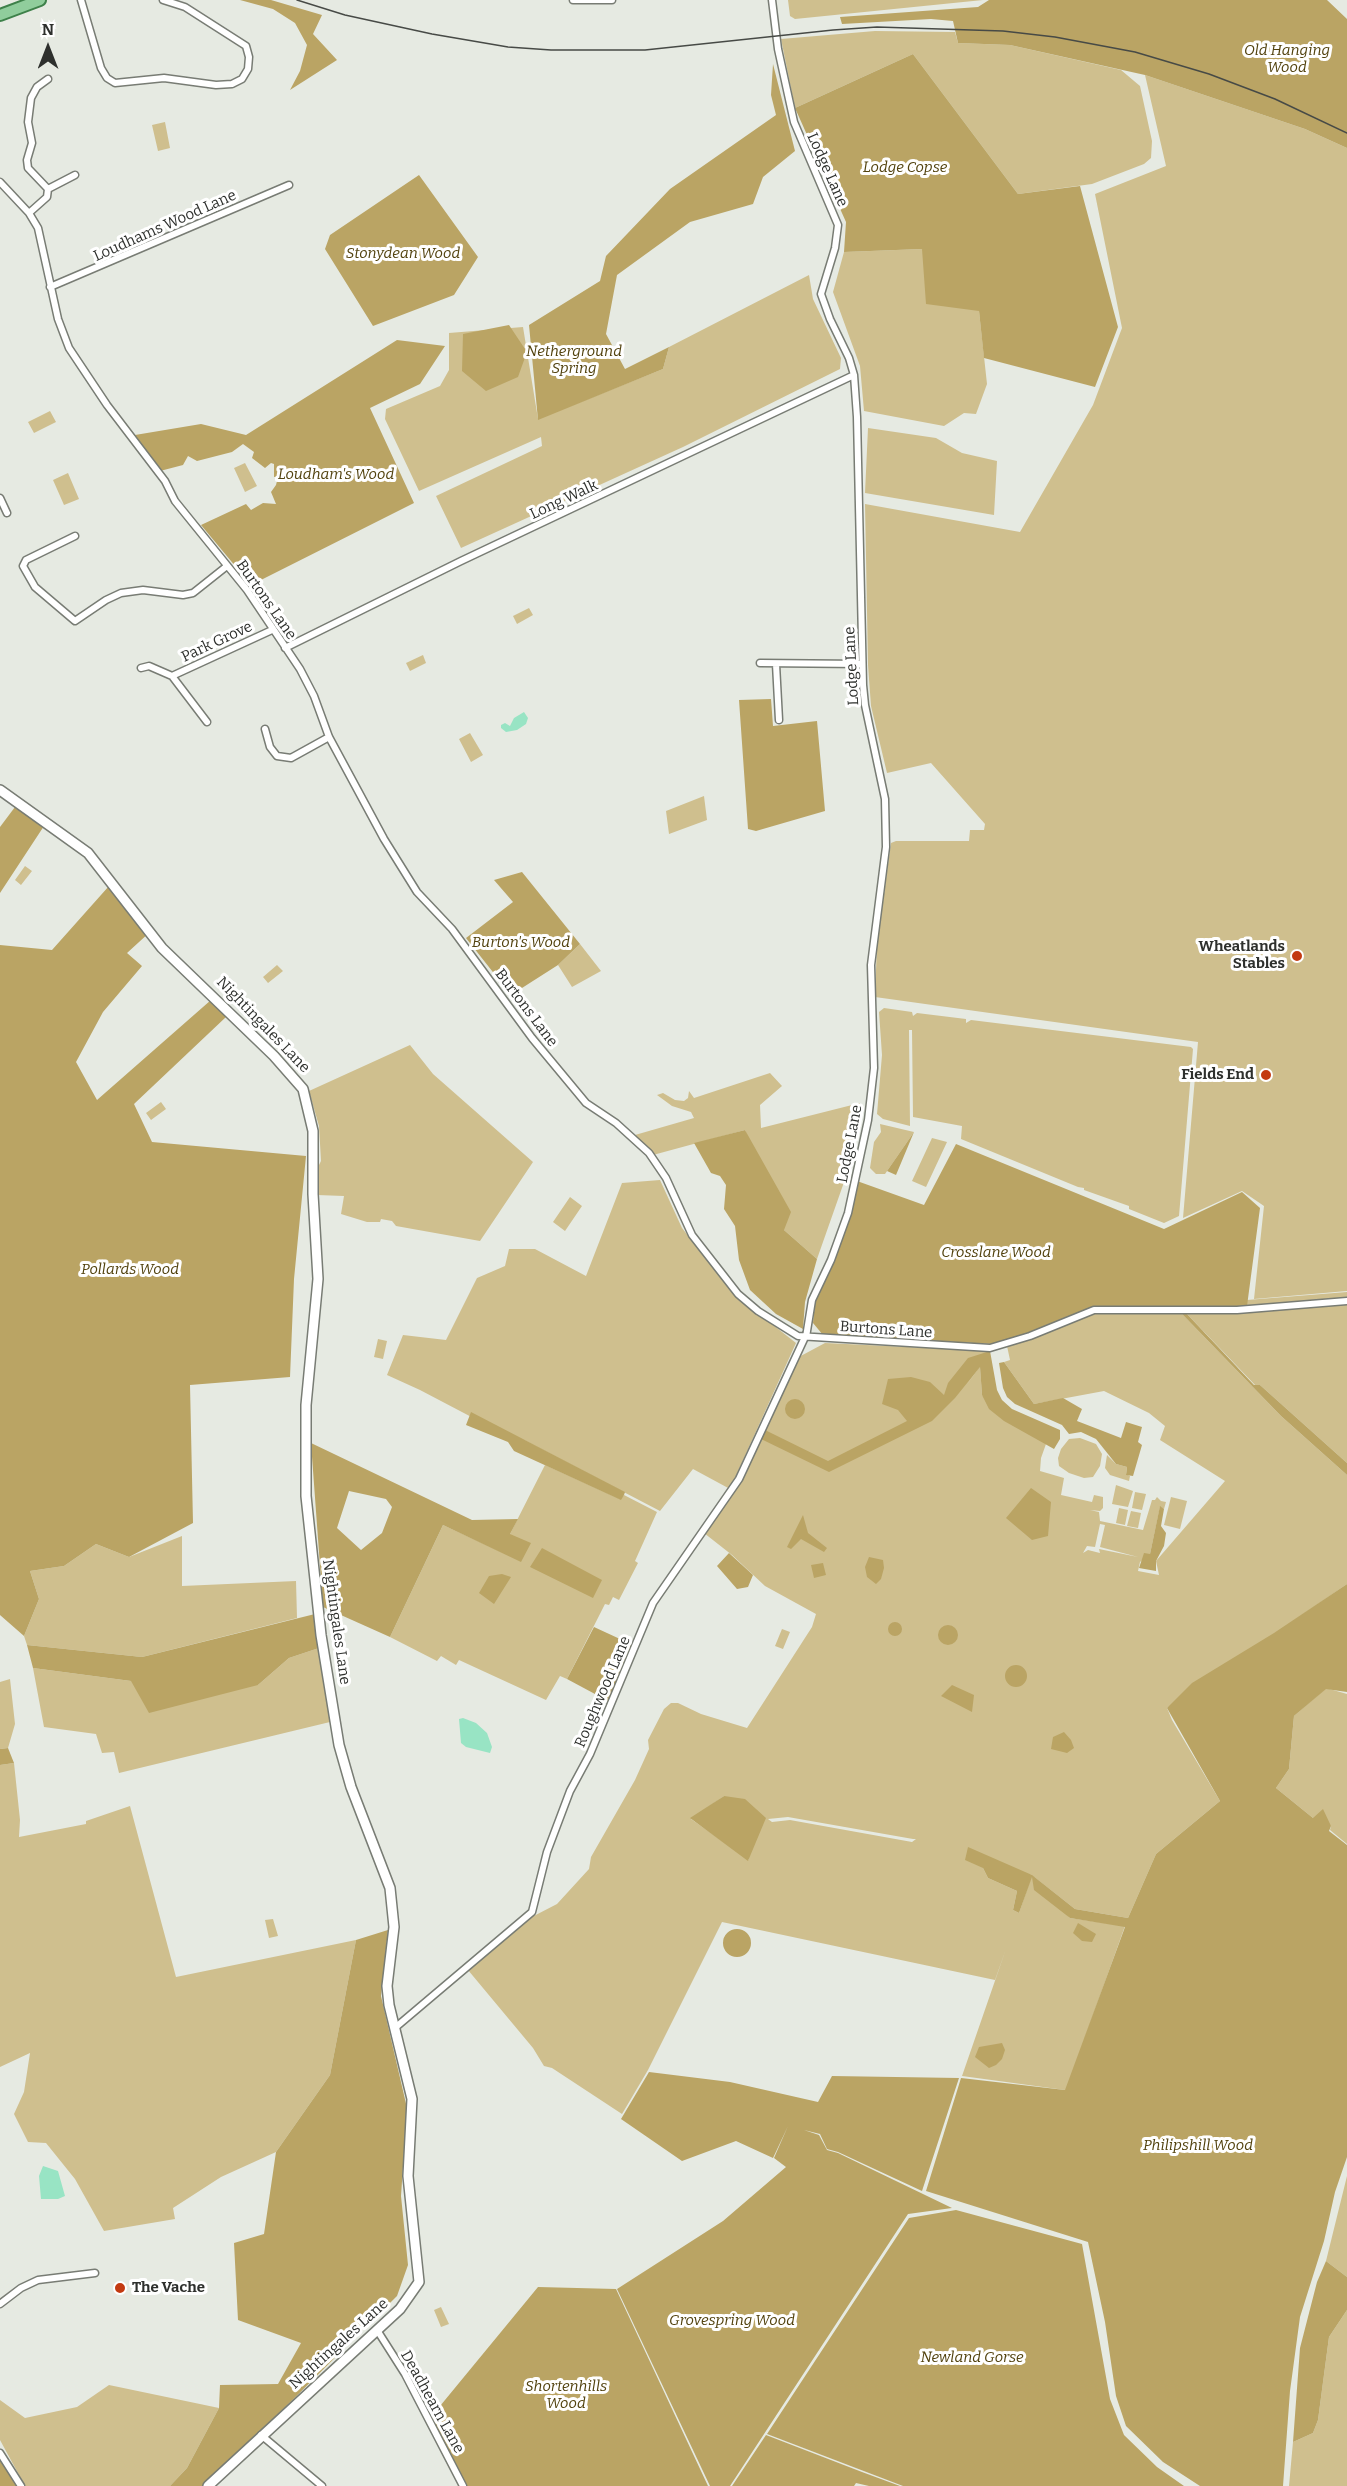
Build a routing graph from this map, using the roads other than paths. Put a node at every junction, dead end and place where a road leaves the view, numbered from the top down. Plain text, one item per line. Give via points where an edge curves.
1 (40, 0) edge
2 (81, 0) edge
3 (164, 0) edge
4 (573, 0) edge
5 (612, 0) edge
6 (771, 0) edge
7 (597, 1) edge
8 (0, 15) edge
9 (48, 79) dead end
10 (75, 175) dead end
11 (0, 182) edge
12 (289, 185) dead end
13 (48, 189) junction
14 (29, 213) junction
15 (50, 287) junction
16 (854, 375) junction
17 (0, 498) edge
18 (7, 513) dead end
19 (75, 536) dead end
20 (228, 566) junction
21 (272, 630) junction
22 (285, 648) junction
23 (760, 663) dead end
24 (776, 664) junction
25 (862, 664) junction
26 (141, 668) dead end
27 (172, 676) junction
28 (779, 720) dead end
29 (207, 722) dead end
30 (265, 729) dead end
31 (329, 736) junction
32 (0, 789) edge
33 (1347, 1301) edge
34 (805, 1337) junction
35 (396, 2027) junction
36 (95, 2273) dead end
37 (0, 2304) edge
38 (377, 2330) junction
39 (261, 2435) junction
40 (0, 2453) edge
41 (21, 2486) edge
42 (208, 2486) edge
43 (322, 2486) edge
44 (463, 2486) edge

1 - 8 main road
2 - 3 street via 101,68 115,83 164,78 216,85 242,80 248,69 246,46 185,7
4 - 7 street
5 - 7 street
6 - 16 street, Lodge Lane via 794,122 838,225 836,248 821,294
9 - 13 street via 31,98 28,122 33,143 27,160 28,168
10 - 13 street
11 - 14 street, Burtons Lane
12 - 15 street, Loudhams Wood Lane
13 - 14 street via 47,197
14 - 15 street, Burtons Lane via 43,242
15 - 20 street, Burtons Lane via 69,348 82,370 160,474 175,501
16 - 22 street, Long Walk
16 - 25 street, Lodge Lane
17 - 18 street
19 - 20 street via 26,560 23,566 35,587 75,625 121,593 193,593
20 - 21 street, Burtons Lane
21 - 22 street, Burtons Lane
21 - 27 street, Park Grove
22 - 31 street, Burtons Lane via 314,696
23 - 24 street
24 - 25 street
24 - 28 street
25 - 34 street, Lodge Lane via 865,705 885,799 886,848 871,965 874,1068 865,1138 848,1213 812,1300
26 - 27 street, Park Grove via 149,666
27 - 29 street, Park Grove
30 - 31 street via 277,756 291,758
31 - 34 street, Burtons Lane via 417,892 468,950 532,1038 586,1103 616,1123 649,1154 666,1178 692,1236 738,1294 789,1331
32 - 35 main road, Nightingales Lane via 88,853 162,948 274,1056 303,1089 309,1103 318,1280 306,1406 306,1496 321,1635 339,1745 390,1888 394,1927 387,1986
33 - 34 street, Burtons Lane via 1237,1310 1094,1310 990,1348
34 - 35 street, Roughwood Lane via 739,1479 653,1603 590,1754 570,1791 547,1852 532,1911
35 - 38 main road, Nightingales Lane via 412,2099 408,2176 419,2282 400,2309
36 - 37 street via 38,2280
38 - 39 main road, Nightingales Lane
38 - 44 street, Deadhearn Lane via 405,2374
39 - 42 main road, Nightingales Lane
39 - 43 street
40 - 41 street

